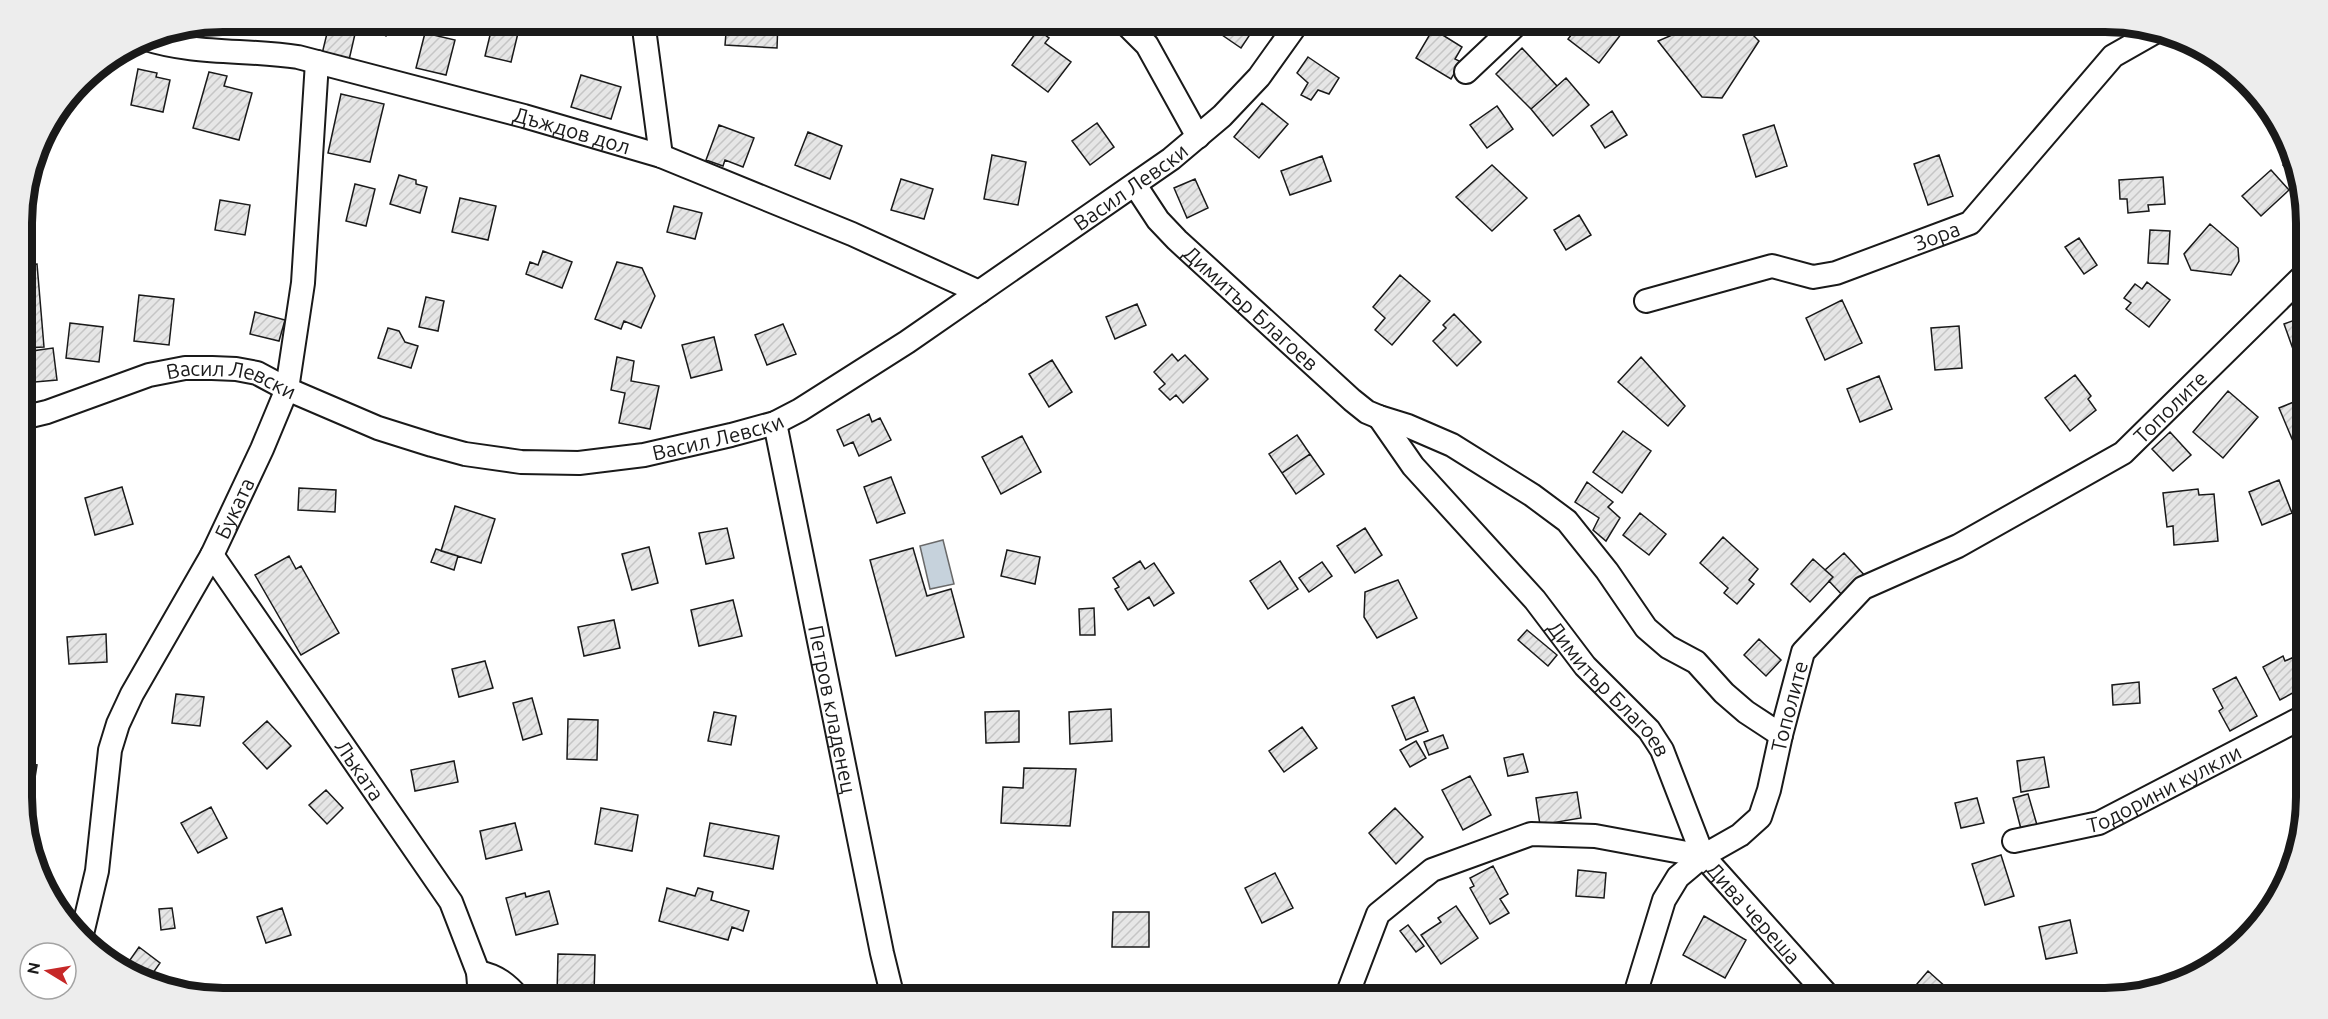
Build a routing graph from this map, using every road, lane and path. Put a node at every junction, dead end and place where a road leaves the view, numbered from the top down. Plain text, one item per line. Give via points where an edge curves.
1 (645, 32) edge
2 (1134, 32) edge
3 (1146, 32) edge
4 (1291, 32) edge
5 (1508, 32) edge
6 (2148, 36) edge
7 (160, 42) edge
8 (1147, 45) junction
9 (317, 62) junction
10 (1466, 72) dead end
11 (1198, 137) junction
12 (661, 156) junction
13 (1135, 185) junction
14 (2296, 283) edge
15 (980, 292) junction
16 (1646, 301) dead end
17 (287, 389) junction
18 (32, 416) edge
19 (1379, 417) junction
20 (775, 423) junction
21 (212, 555) junction
22 (2296, 721) edge
23 (1780, 735) junction
24 (2014, 841) dead end
25 (1703, 856) junction
26 (84, 927) edge
27 (478, 972) junction
28 (1350, 987) edge
29 (1637, 987) edge
30 (1820, 987) edge
31 (479, 988) edge
32 (510, 988) edge
33 (890, 988) edge

1 - 12 street
2 - 8 street
3 - 8 street
4 - 11 street, Васил Левски via 1259,77
5 - 10 street
6 - 16 street, Зора via 2113,56 1970,223 1836,273 1813,276 1772,266
7 - 9 street, Дъждов дол via 186,49 275,54
8 - 11 street
9 - 12 street, Дъждов дол
9 - 17 street, Буката via 303,283
11 - 13 street, Васил Левски
12 - 15 street, Дъждов дол via 862,238
13 - 15 street, Васил Левски
13 - 19 street, Димитър Благоев via 1177,240 1352,400
14 - 23 street, Тополите via 2123,453 1958,546 1863,588 1803,651
15 - 20 street, Васил Левски via 844,383
17 - 18 street, Васил Левски via 257,373 185,368 149,375
17 - 20 street, Васил Левски via 378,428 432,445 521,462 579,463 644,455
17 - 21 street, Буката
19 - 23 street, Димитър Благоев via 1452,445 1567,521 1646,628 1668,647 1696,662 1724,693
19 - 25 street, Димитър Благоев via 1413,466 1535,600 1585,666 1649,730 1662,750
20 - 33 street, Петров кладенец
21 - 26 street, Буката via 118,724 110,750 97,871
21 - 27 street, Лъката via 451,902
22 - 24 street, Тодорини кулкли via 2099,823
23 - 25 street, Тополите via 1760,817 1740,835
25 - 28 street via 1595,836 1532,834 1432,870 1378,914
25 - 29 street via 1678,877 1664,900
25 - 30 street, Дива череша
27 - 31 street, Лъката
27 - 32 street via 490,974

